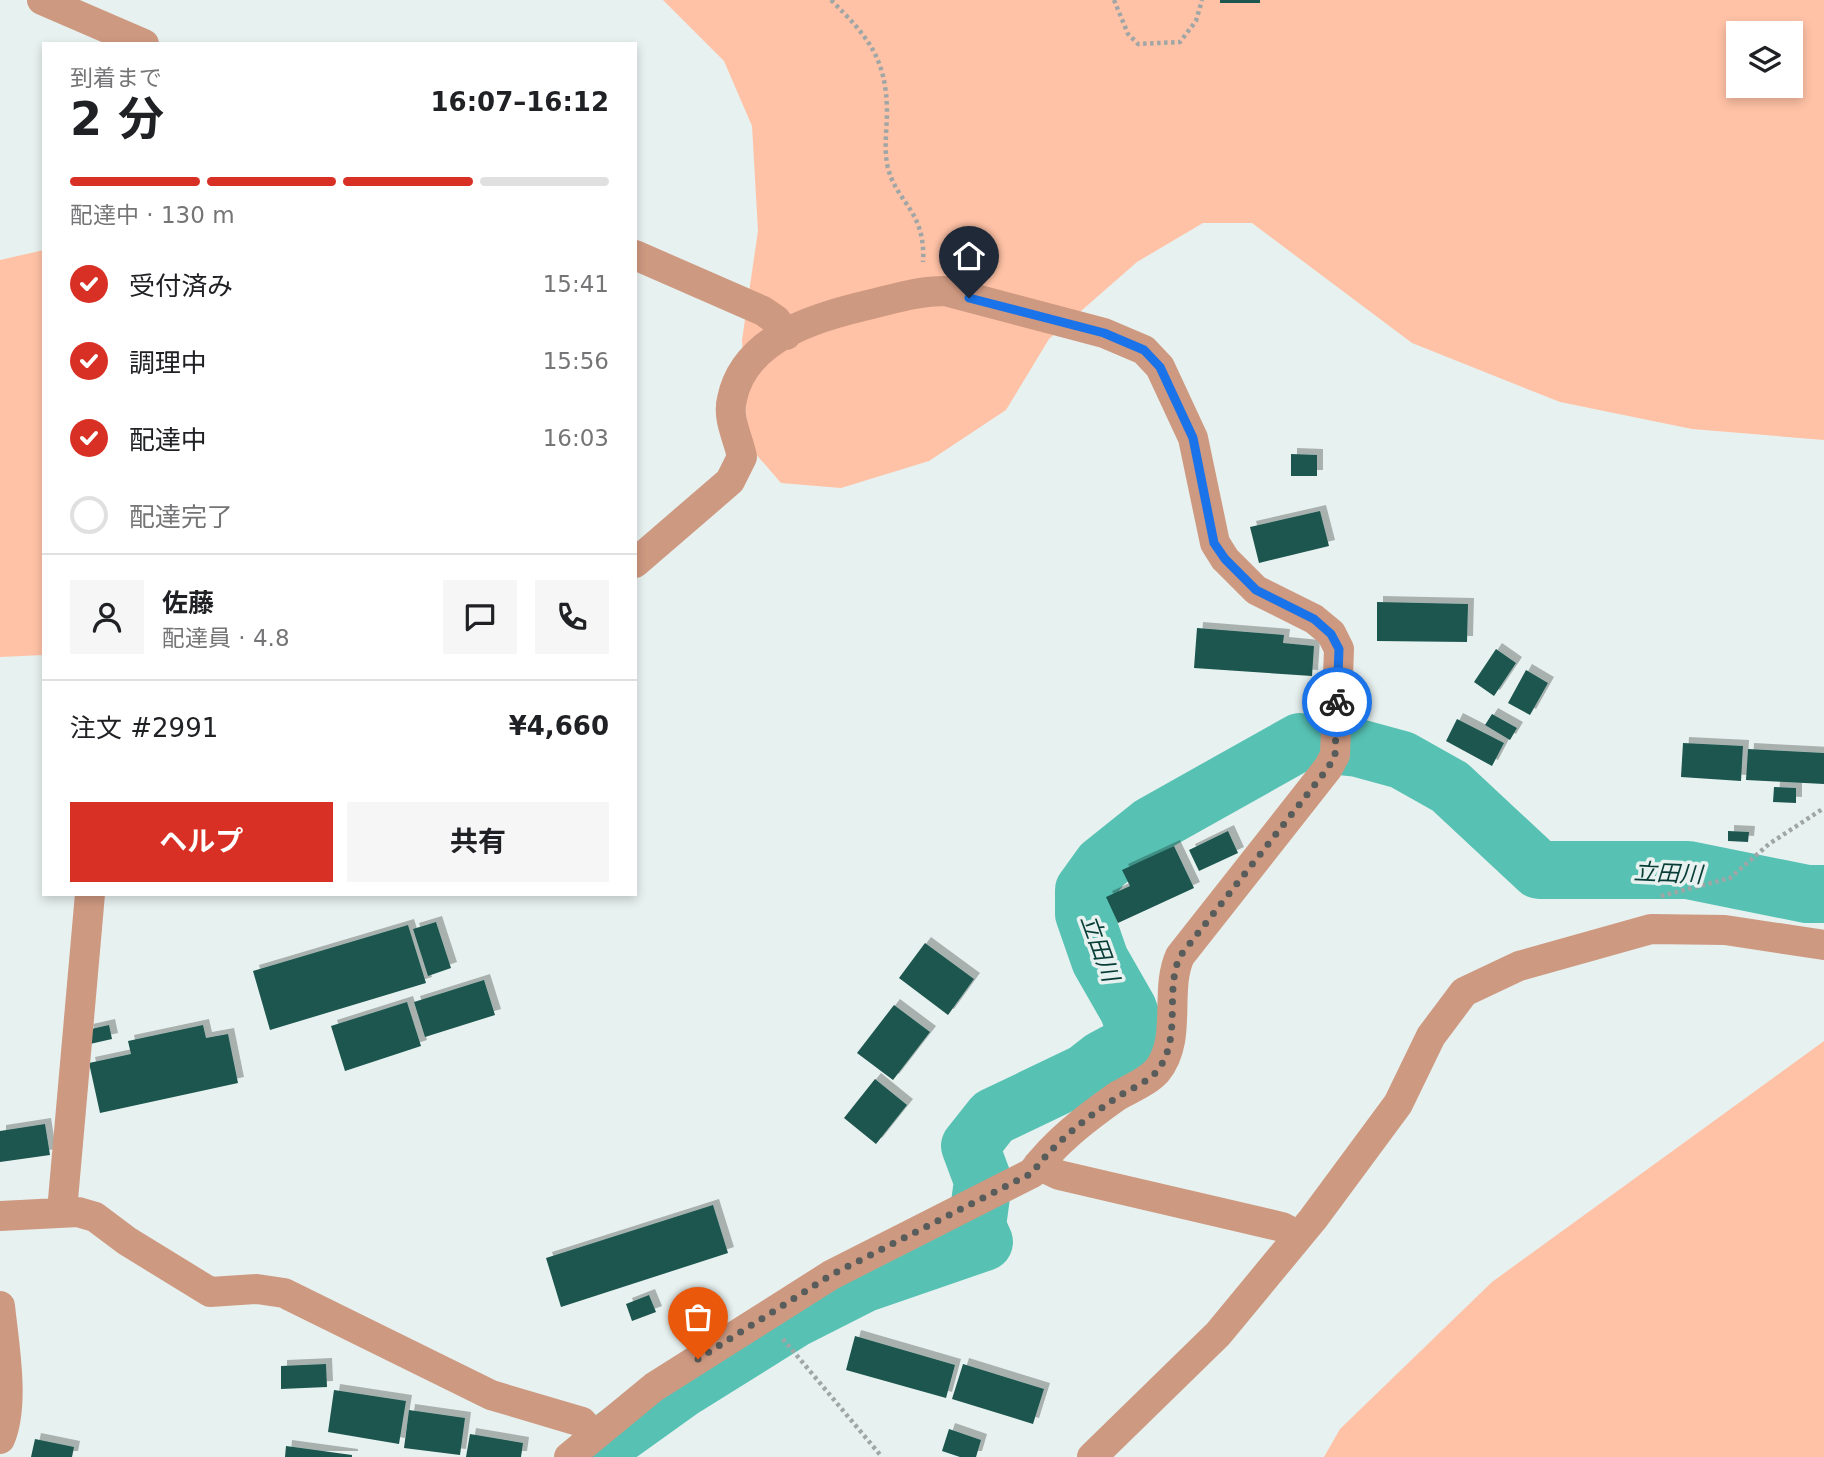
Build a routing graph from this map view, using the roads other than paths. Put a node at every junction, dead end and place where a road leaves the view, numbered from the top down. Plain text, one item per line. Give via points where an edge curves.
1 (42, 0) edge
2 (139, 42) edge
3 (637, 256) edge
4 (786, 335) junction
5 (637, 561) edge
6 (90, 896) edge
7 (1824, 945) edge
8 (1038, 1165) junction
9 (62, 1211) junction
10 (0, 1216) edge
11 (1299, 1236) junction
12 (0, 1306) edge
13 (594, 1436) junction
14 (0, 1439) edge
15 (569, 1457) edge
16 (1092, 1457) edge

1 - 2 street
3 - 4 street via 763,311
4 - 5 street via 763,348 736,384 730,418 742,457 730,481
4 - 8 street via 821,316 920,291 945,291 1104,333 1144,350 1160,367 1193,438 1214,543 1256,590 1314,619 1339,649 1335,755 1180,956 1172,972 1171,1031 1157,1071 1072,1130
6 - 9 street
7 - 11 street via 1725,930 1651,929 1519,966 1464,992 1431,1036 1398,1104
8 - 11 street via 1059,1175 1282,1227
8 - 13 street via 1032,1173 831,1275 654,1387
9 - 10 street
9 - 13 street via 95,1217 210,1292 257,1289 284,1293 491,1395 582,1422
11 - 16 street via 1218,1334
12 - 14 street via 6,1424
13 - 15 street

